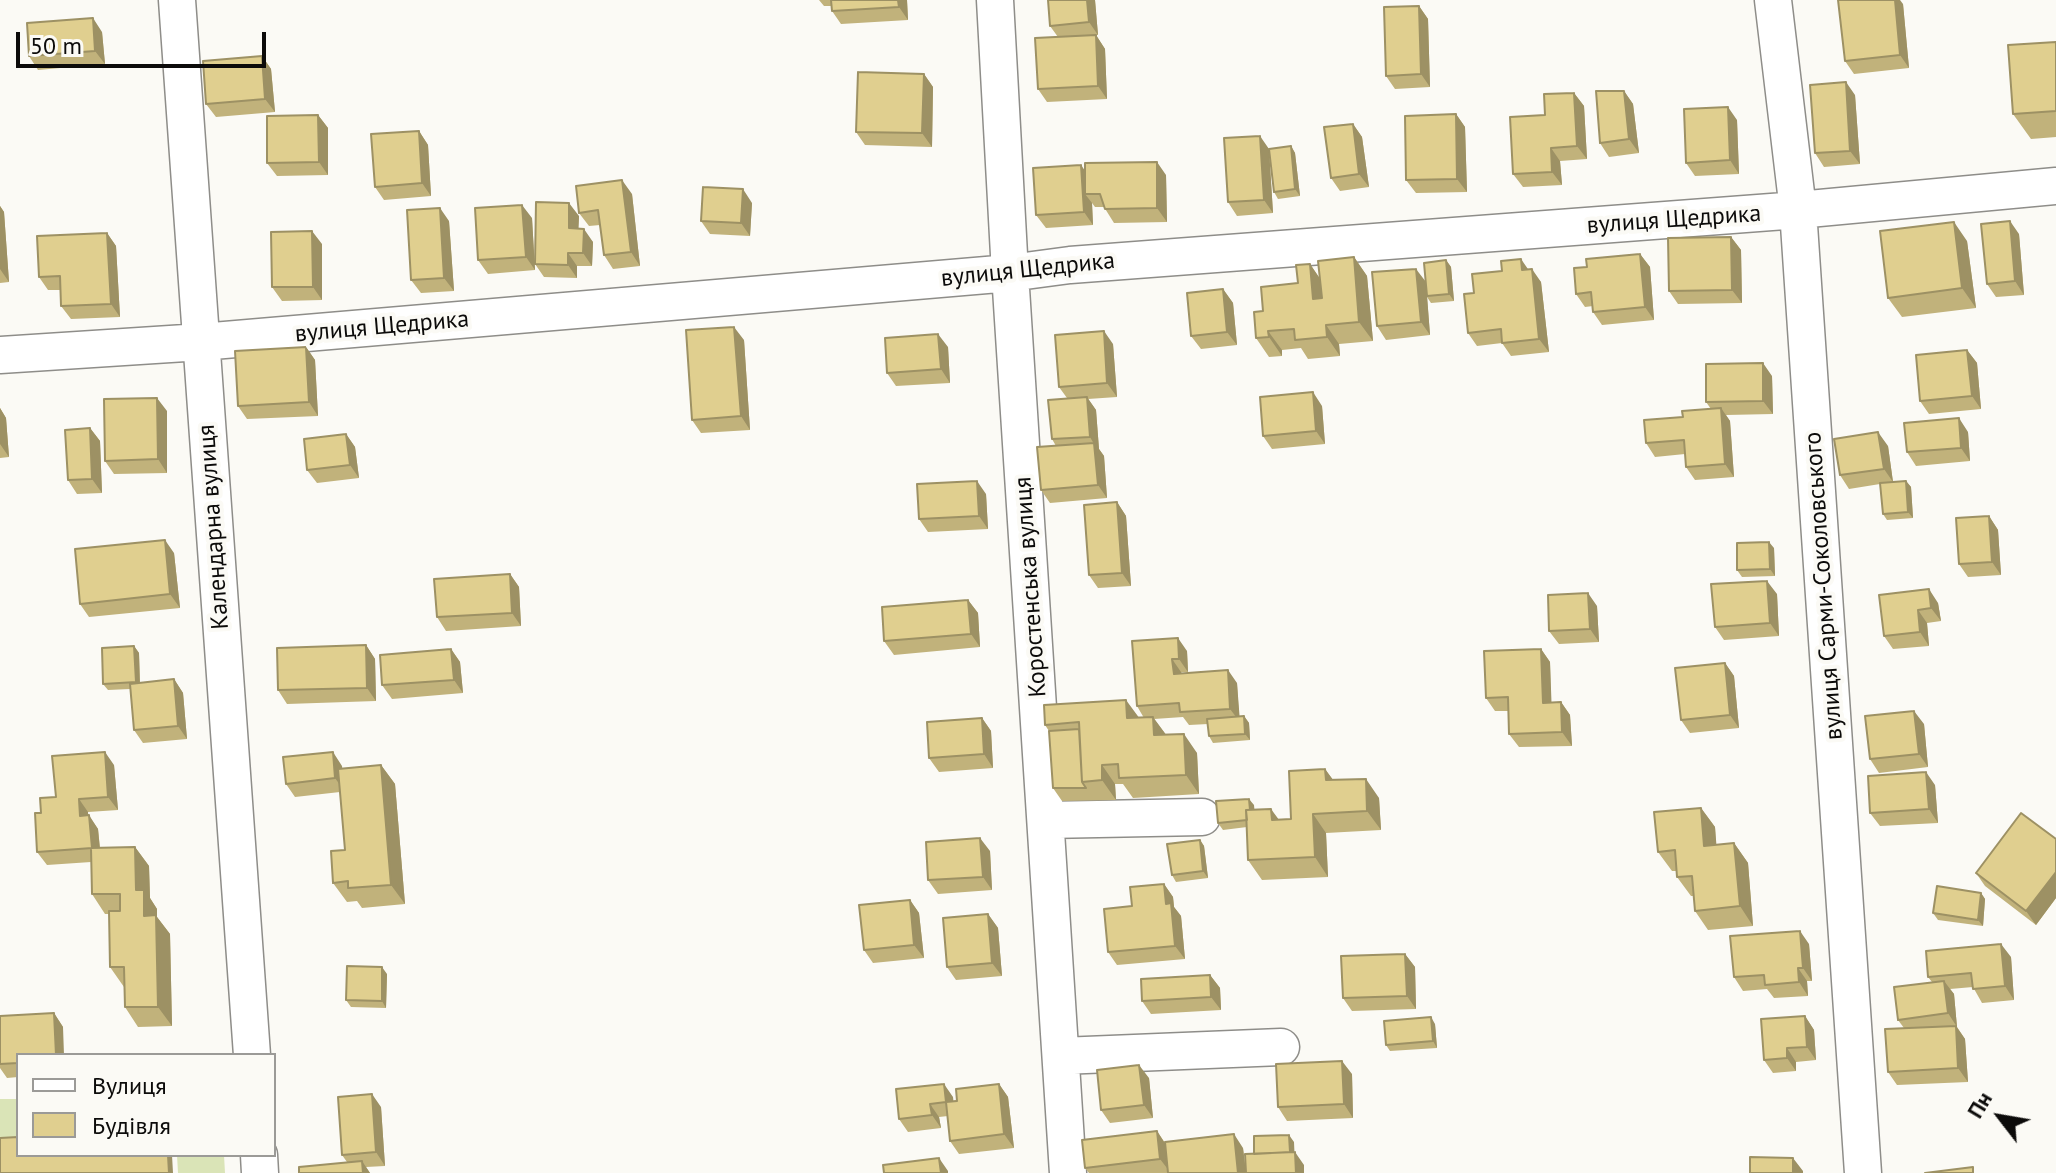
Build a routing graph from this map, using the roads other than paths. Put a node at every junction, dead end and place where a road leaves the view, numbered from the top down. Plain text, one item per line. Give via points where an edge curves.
1 (177, 0) edge
2 (995, 0) edge
3 (1773, 0) edge
4 (2056, 186) edge
5 (1798, 210) junction
6 (1010, 273) junction
7 (201, 342) junction
8 (0, 355) edge
9 (1202, 817) dead end
10 (1046, 820) junction
11 (1281, 1047) dead end
12 (252, 1053) edge
13 (1061, 1056) junction
14 (1068, 1173) edge
15 (1863, 1173) edge

1 - 7 street, Календарна вулиця
2 - 6 street, Коростенська вулиця
3 - 5 street, вулиця Сарми-Соколовського
4 - 5 street, вулиця Щедрика
5 - 6 street, вулиця Щедрика
5 - 15 street, вулиця Сарми-Соколовського
6 - 7 street, вулиця Щедрика
6 - 10 street, Коростенська вулиця
7 - 8 street, вулиця Щедрика
7 - 12 street, Календарна вулиця
9 - 10 street
10 - 13 street, Коростенська вулиця
11 - 13 street
13 - 14 street, Коростенська вулиця

